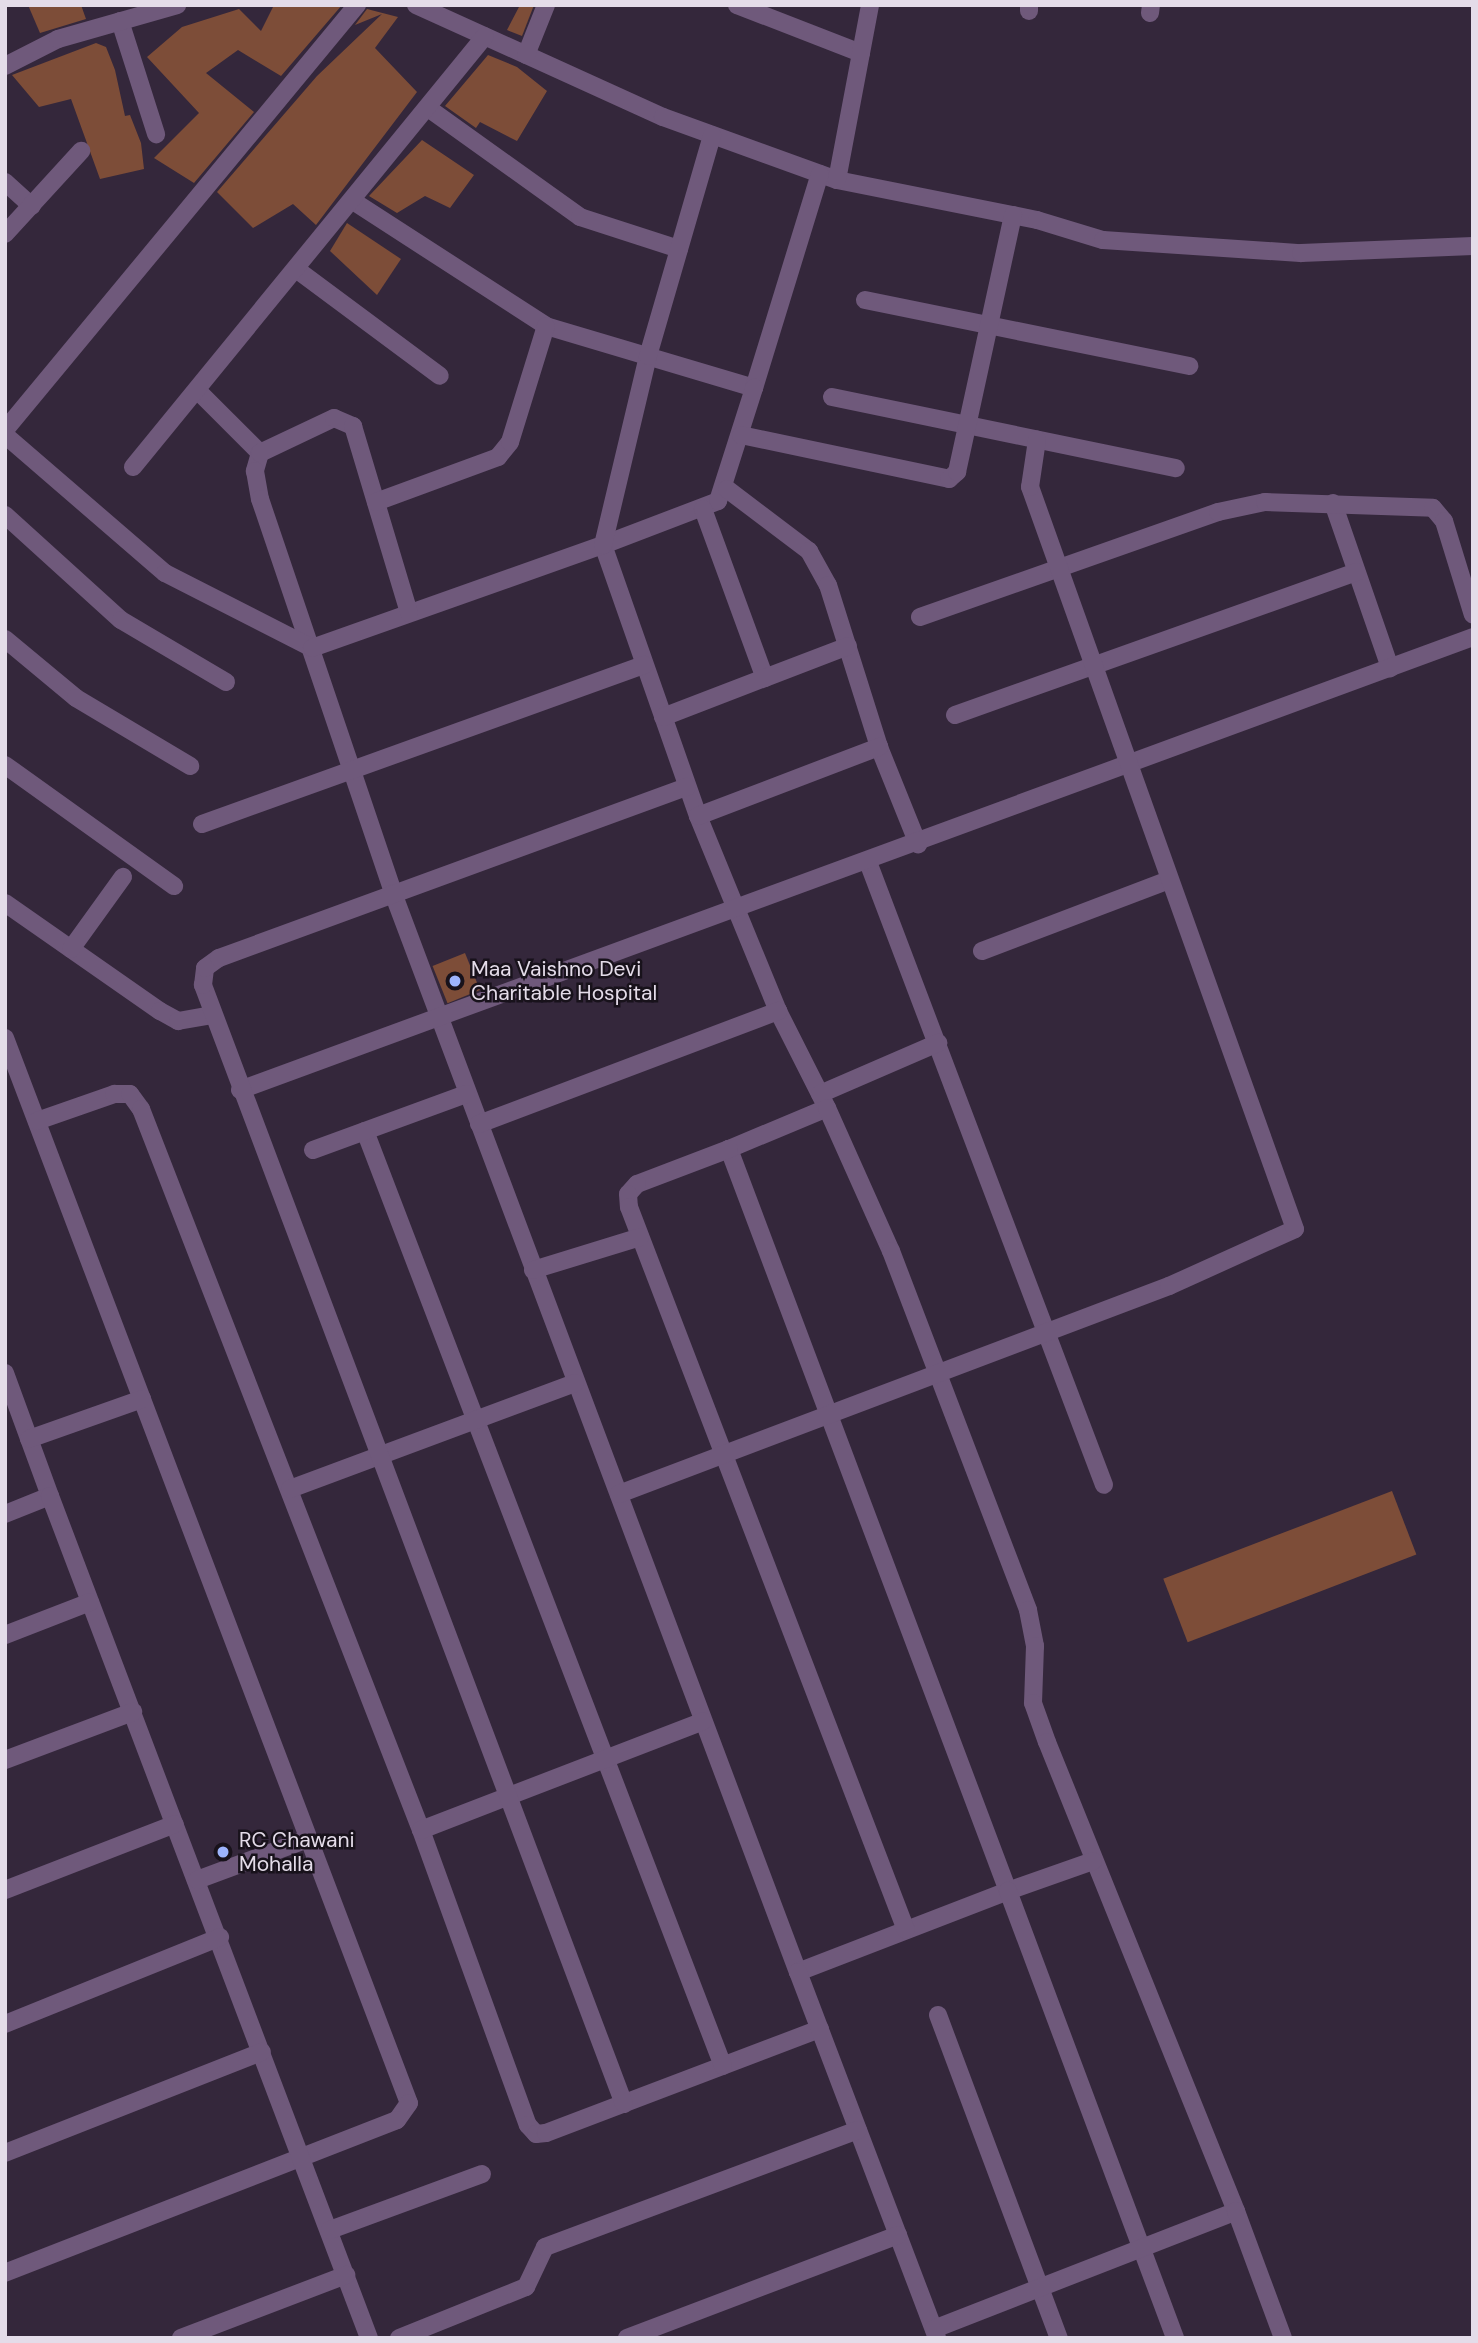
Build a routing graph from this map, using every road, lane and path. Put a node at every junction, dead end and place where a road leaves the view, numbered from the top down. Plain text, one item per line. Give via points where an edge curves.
1 (177, 5) edge
2 (357, 5) edge
3 (416, 5) edge
4 (546, 5) edge
5 (737, 5) edge
6 (870, 5) edge
7 (446, 11) edge
8 (120, 21) junction
9 (485, 36) junction
10 (861, 53) junction
11 (526, 55) junction
12 (5, 66) edge
13 (428, 108) junction
14 (156, 134) dead end
15 (712, 135) junction
16 (80, 151) dead end
17 (820, 174) junction
18 (838, 180) junction
19 (5, 182) edge
20 (354, 201) junction
21 (32, 206) junction
22 (1013, 215) junction
23 (5, 234) edge
24 (1473, 246) edge
25 (679, 249) junction
26 (296, 270) junction
27 (865, 300) dead end
28 (546, 326) junction
29 (991, 326) junction
30 (648, 356) junction
31 (1189, 366) dead end
32 (440, 376) dead end
33 (754, 388) junction
34 (197, 390) junction
35 (832, 397) dead end
36 (967, 425) junction
37 (6, 432) edge
38 (741, 435) junction
39 (1037, 440) junction
40 (260, 453) junction
41 (133, 467) dead end
42 (1176, 468) dead end
43 (727, 489) junction
44 (376, 502) junction
45 (1333, 503) junction
46 (704, 509) junction
47 (5, 515) edge
48 (603, 545) junction
49 (1059, 567) junction
50 (1356, 572) junction
51 (409, 613) junction
52 (1473, 615) edge
53 (920, 617) dead end
54 (1473, 637) edge
55 (5, 639) edge
56 (848, 646) junction
57 (312, 648) junction
58 (644, 665) junction
59 (1092, 666) junction
60 (1390, 668) junction
61 (765, 678) junction
62 (226, 682) dead end
63 (955, 715) dead end
64 (663, 717) junction
65 (879, 747) junction
66 (5, 765) edge
67 (190, 766) dead end
68 (1128, 766) junction
69 (350, 773) junction
70 (687, 787) junction
71 (698, 816) junction
72 (202, 824) dead end
73 (918, 844) junction
74 (868, 862) junction
75 (122, 877) dead end
76 (1169, 880) junction
77 (174, 886) dead end
78 (393, 893) junction
79 (5, 904) edge
80 (735, 907) junction
81 (71, 949) junction
82 (982, 951) dead end
83 (778, 1011) junction
84 (211, 1015) junction
85 (440, 1016) junction
86 (5, 1038) edge
87 (938, 1043) junction
88 (240, 1090) junction
89 (466, 1094) junction
90 (823, 1101) junction
91 (37, 1121) junction
92 (479, 1125) junction
93 (365, 1131) junction
94 (729, 1149) junction
95 (313, 1150) dead end
96 (640, 1237) junction
97 (533, 1270) junction
98 (1046, 1331) junction
99 (933, 1372) junction
100 (5, 1373) edge
101 (575, 1382) junction
102 (142, 1399) junction
103 (828, 1413) junction
104 (473, 1419) junction
105 (29, 1439) junction
106 (724, 1453) junction
107 (378, 1454) junction
108 (1104, 1485) dead end
109 (290, 1489) junction
110 (619, 1494) junction
111 (50, 1496) junction
112 (5, 1514) edge
113 (90, 1602) junction
114 (5, 1635) edge
115 (133, 1712) junction
116 (703, 1721) junction
117 (5, 1760) edge
118 (605, 1761) junction
119 (511, 1794) junction
120 (175, 1824) junction
121 (421, 1830) junction
122 (308, 1839) junction
123 (1093, 1861) junction
124 (197, 1880) junction
125 (5, 1890) edge
126 (1007, 1891) junction
127 (906, 1930) junction
128 (220, 1937) junction
129 (798, 1972) junction
130 (938, 2015) dead end
131 (5, 2024) edge
132 (820, 2029) junction
133 (262, 2052) junction
134 (723, 2066) junction
135 (624, 2104) junction
136 (858, 2130) junction
137 (5, 2153) edge
138 (302, 2158) junction
139 (482, 2174) dead end
140 (1236, 2211) junction
141 (330, 2230) junction
142 (898, 2235) junction
143 (1142, 2249) junction
144 (5, 2273) edge
145 (346, 2275) junction
146 (1040, 2286) junction
147 (936, 2333) edge
148 (181, 2338) edge
149 (369, 2338) edge
150 (399, 2338) edge
151 (626, 2338) edge
152 (1059, 2338) edge
153 (1175, 2338) edge
154 (1283, 2338) edge

1 - 8 street
2 - 37 street
3 - 7 street
4 - 11 street
5 - 10 street
6 - 10 street
7 - 9 street
8 - 12 street via 27,51
8 - 14 street
9 - 11 street
9 - 13 street
10 - 18 street
11 - 15 street
13 - 20 street
13 - 25 street via 580,217
15 - 17 street
15 - 25 street
16 - 21 street
17 - 18 street
17 - 33 street
18 - 22 street
19 - 21 street
20 - 26 street
20 - 28 street
21 - 23 street
22 - 24 street via 1103,240 1207,250
22 - 29 street
25 - 30 street
26 - 32 street
26 - 34 street
27 - 29 street
28 - 30 street
28 - 44 street via 510,442 498,457
29 - 31 street
29 - 36 street
30 - 33 street
30 - 48 street
33 - 38 street
34 - 40 street
34 - 41 street
35 - 36 street
36 - 38 street via 957,472 937,481
36 - 39 street
37 - 57 street via 165,573
38 - 43 street
39 - 42 street
39 - 49 street via 1030,487
40 - 44 street via 271,443 344,418 353,426
40 - 57 street via 255,471 260,499
43 - 46 street
43 - 56 street via 810,551
44 - 51 street
45 - 49 street via 1245,505
45 - 50 street
45 - 52 street via 1433,508 1444,521
46 - 48 street
46 - 61 street
47 - 62 street via 121,620
48 - 51 street
48 - 58 street
49 - 53 street
49 - 59 street
50 - 59 street
50 - 60 street
51 - 57 street
54 - 60 street
55 - 67 street via 76,698
56 - 61 street
56 - 65 street
57 - 69 street
58 - 64 street
58 - 69 street
59 - 63 street
59 - 68 street
60 - 68 street
61 - 64 street
64 - 70 street
65 - 71 street
65 - 73 street
66 - 77 street
68 - 73 street
68 - 76 street
69 - 72 street
69 - 78 street
70 - 71 street
70 - 78 street
71 - 80 street
73 - 74 street
74 - 80 street
74 - 87 street
75 - 81 street
76 - 82 street
76 - 98 street via 1295,1229 1285,1239
78 - 84 street via 212,963 203,985
78 - 85 street
79 - 81 street
80 - 83 street
80 - 85 street
81 - 84 street via 177,1021
83 - 90 street
83 - 92 street
84 - 88 street
85 - 88 street
85 - 89 street
86 - 91 street
87 - 90 street
87 - 98 street
88 - 107 street
89 - 92 street
89 - 93 street
90 - 94 street
90 - 99 street via 858,1170
91 - 102 street
91 - 109 street via 114,1094 130,1094 141,1108
92 - 97 street
93 - 95 street
93 - 104 street
94 - 96 street via 637,1184 628,1194
94 - 103 street
96 - 97 street
96 - 106 street
97 - 101 street
98 - 99 street
98 - 108 street
99 - 103 street
99 - 123 street via 1028,1610 1035,1646 1033,1703
100 - 105 street
101 - 104 street
101 - 110 street
102 - 105 street
102 - 122 street
103 - 106 street
103 - 126 street
104 - 107 street
104 - 118 street
105 - 111 street
106 - 110 street
106 - 127 street
107 - 109 street
107 - 119 street
109 - 121 street
110 - 116 street
111 - 112 street
111 - 113 street
113 - 114 street
113 - 115 street
115 - 117 street
115 - 120 street
116 - 118 street
116 - 129 street
118 - 119 street
118 - 134 street
119 - 121 street
119 - 135 street
120 - 124 street
120 - 125 street
121 - 135 street via 528,2125 536,2134 546,2133
122 - 124 street
122 - 138 street via 409,2104 397,2120
123 - 126 street
123 - 140 street
124 - 128 street
126 - 127 street
126 - 143 street
127 - 129 street
128 - 131 street
128 - 133 street
129 - 132 street
130 - 146 street
132 - 134 street
132 - 136 street
133 - 137 street
133 - 138 street
134 - 135 street
136 - 142 street
136 - 150 street via 545,2247 526,2287
138 - 141 street
138 - 144 street
139 - 141 street
140 - 143 street
140 - 154 street
141 - 145 street
142 - 147 street
142 - 151 street
143 - 146 street
143 - 153 street
145 - 148 street
145 - 149 street
146 - 147 street
146 - 152 street

